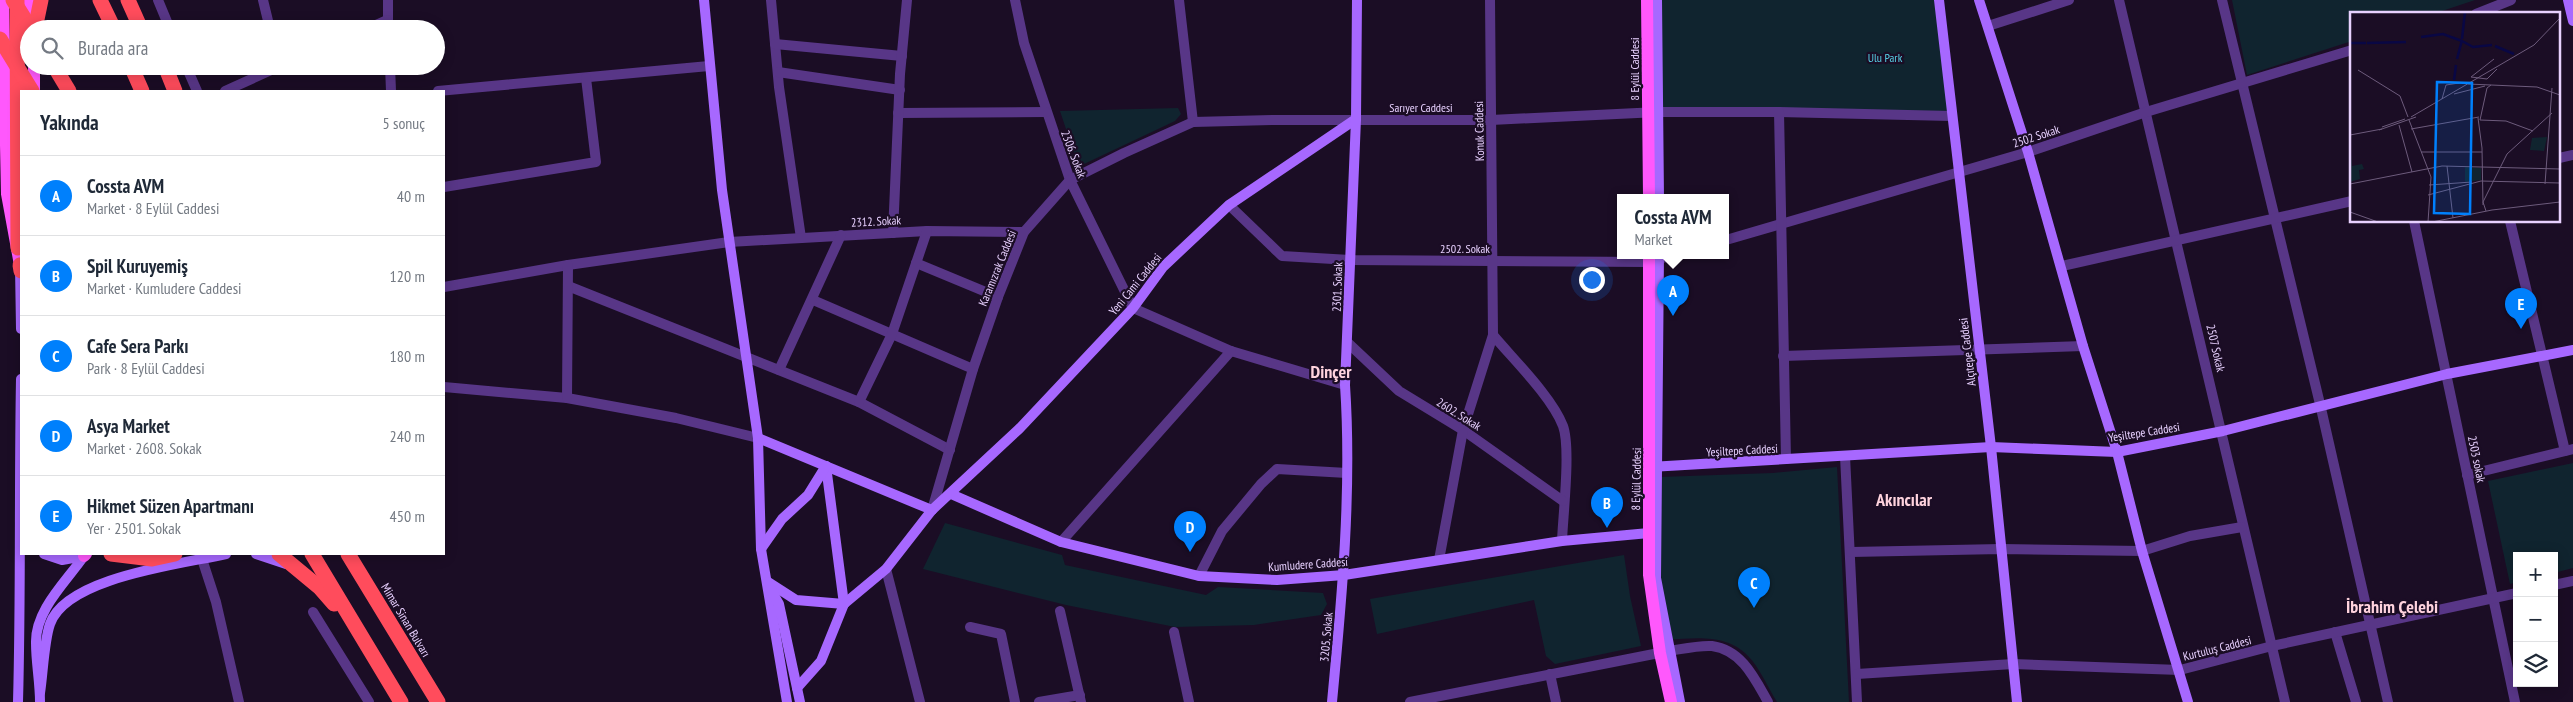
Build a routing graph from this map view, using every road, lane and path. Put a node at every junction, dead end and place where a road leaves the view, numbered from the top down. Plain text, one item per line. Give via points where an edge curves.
1 (3, 0) edge
2 (15, 0) edge
3 (29, 0) edge
4 (35, 0) edge
5 (41, 0) edge
6 (100, 0) edge
7 (128, 0) edge
8 (138, 0) edge
9 (158, 0) edge
10 (263, 0) edge
11 (388, 0) edge
12 (704, 0) edge
13 (771, 0) edge
14 (907, 0) edge
15 (1016, 0) edge
16 (1180, 0) edge
17 (1357, 0) edge
18 (1490, 0) edge
19 (1647, 0) edge
20 (1658, 0) edge
21 (1939, 0) edge
22 (1979, 0) edge
23 (2069, 0) edge
24 (2119, 0) edge
25 (2222, 0) edge
26 (2511, 0) edge
27 (2568, 0) edge
28 (2481, 12) edge
29 (27, 20) edge
30 (32, 20) edge
31 (34, 20) edge
32 (35, 20) edge
33 (110, 20) edge
34 (137, 20) edge
35 (146, 20) edge
36 (166, 20) edge
37 (268, 20) edge
38 (388, 20) edge
39 (2573, 22) edge
40 (1988, 26) junction
41 (0, 38) edge
42 (775, 44) junction
43 (2350, 51) edge
44 (902, 56) junction
45 (709, 66) junction
46 (20, 70) edge
47 (778, 72) junction
48 (23, 75) edge
49 (34, 75) edge
50 (59, 75) edge
51 (135, 75) edge
52 (162, 75) edge
53 (164, 75) edge
54 (190, 75) edge
55 (260, 75) edge
56 (391, 75) edge
57 (586, 78) junction
58 (2244, 84) junction
59 (32, 90) edge
60 (33, 90) edge
61 (68, 90) edge
62 (142, 90) edge
63 (166, 90) edge
64 (175, 90) edge
65 (197, 90) edge
66 (226, 90) edge
67 (392, 90) edge
68 (445, 90) edge
69 (900, 90) junction
70 (1046, 112) junction
71 (1653, 112) junction
72 (1779, 112) junction
73 (2146, 112) junction
74 (898, 113) junction
75 (1951, 116) junction
76 (1356, 120) junction
77 (1491, 120) junction
78 (1194, 122) junction
79 (2028, 152) junction
80 (2573, 154) edge
81 (2560, 158) edge
82 (1958, 172) junction
83 (1070, 180) junction
84 (445, 187) edge
85 (1648, 194) edge
86 (1659, 194) edge
87 (2350, 201) edge
88 (1229, 205) junction
89 (2275, 219) junction
90 (2414, 222) edge
91 (2510, 222) edge
92 (1781, 224) junction
93 (927, 231) junction
94 (1024, 232) junction
95 (893, 233) junction
96 (841, 236) junction
97 (801, 238) junction
98 (1729, 239) edge
99 (2177, 239) junction
100 (729, 242) junction
101 (18, 248) junction
102 (1617, 259) edge
103 (1654, 259) edge
104 (1350, 260) junction
105 (1493, 261) junction
106 (916, 263) junction
107 (568, 265) junction
108 (2062, 266) junction
109 (20, 268) edge
110 (568, 286) junction
111 (445, 287) edge
112 (998, 297) junction
113 (813, 300) junction
114 (1133, 308) junction
115 (892, 334) junction
116 (1492, 335) junction
117 (1347, 342) junction
118 (2083, 346) junction
119 (1979, 348) junction
120 (2573, 350) edge
121 (1231, 351) junction
122 (2543, 355) junction
123 (1783, 356) junction
124 (747, 357) junction
125 (974, 369) junction
126 (779, 370) junction
127 (2447, 374) junction
128 (1345, 384) junction
129 (445, 387) edge
130 (567, 398) junction
131 (859, 402) junction
132 (2320, 404) junction
133 (20, 419) edge
134 (1463, 430) junction
135 (2223, 431) junction
136 (758, 438) junction
137 (1991, 448) junction
138 (950, 450) junction
139 (2569, 450) edge
140 (2117, 452) junction
141 (1845, 456) junction
142 (1786, 460) junction
143 (826, 466) junction
144 (1654, 467) junction
145 (1347, 473) junction
146 (2467, 475) junction
147 (951, 494) junction
148 (18, 498) junction
149 (1563, 501) junction
150 (20, 505) edge
151 (932, 510) junction
152 (2242, 527) junction
153 (1649, 533) junction
154 (1562, 541) junction
155 (1061, 542) junction
156 (2001, 548) junction
157 (761, 549) junction
158 (2142, 550) junction
159 (1851, 552) junction
160 (47, 555) edge
161 (85, 555) edge
162 (119, 555) edge
163 (170, 555) edge
164 (221, 555) edge
165 (261, 555) edge
166 (280, 555) edge
167 (313, 555) edge
168 (349, 555) edge
169 (202, 559) junction
170 (1439, 560) junction
171 (886, 568) junction
172 (1344, 574) junction
173 (306, 575) junction
174 (1199, 576) junction
175 (2573, 581) edge
176 (768, 582) junction
177 (2558, 584) edge
178 (2513, 594) edge
179 (2495, 598) junction
180 (844, 604) junction
181 (1060, 611) dead end
182 (313, 612) dead end
183 (2371, 624) junction
184 (970, 627) dead end
185 (1174, 632) dead end
186 (2335, 632) junction
187 (363, 638) junction
188 (2272, 646) junction
189 (1665, 652) junction
190 (2013, 664) junction
191 (2180, 670) junction
192 (1550, 674) junction
193 (1857, 674) junction
194 (798, 688) junction
195 (40, 698) edge
196 (1080, 698) edge
197 (1437, 699) edge
198 (18, 702) edge
199 (239, 702) edge
200 (369, 702) edge
201 (401, 702) edge
202 (438, 702) edge
203 (787, 702) edge
204 (800, 702) edge
205 (920, 702) edge
206 (1015, 702) edge
207 (1039, 702) edge
208 (1189, 702) edge
209 (1332, 702) edge
210 (1410, 702) edge
211 (1556, 702) edge
212 (1671, 702) edge
213 (1680, 702) edge
214 (1768, 702) edge
215 (1857, 702) edge
216 (2017, 702) edge
217 (2188, 702) edge
218 (2285, 702) edge
219 (2356, 702) edge
220 (2388, 702) edge
221 (2516, 702) edge

1 - 101 main road via 7,194
2 - 29 highway, bridge
2 - 101 highway
3 - 30 main road
4 - 31 highway
5 - 32 highway
6 - 33 highway
7 - 34 highway
8 - 35 highway
9 - 36 street
10 - 37 street
11 - 38 street
12 - 45 main road
13 - 42 street
14 - 44 street
15 - 70 street, 2306. Sokak via 1024,43
16 - 78 street
17 - 76 main road, 2301. Sokak
18 - 77 street, Konuk Caddesi
19 - 71 main road, 8 Eylül Caddesi
20 - 71 main road
21 - 75 main road, Alçıtepe Caddesi
22 - 40 main road
23 - 40 street
24 - 73 street, 2507 Sokak
25 - 58 street
26 - 28 street
27 - 39 main road
40 - 79 main road
41 - 46 highway, bridge
42 - 44 street
42 - 47 street
43 - 58 street, 2502 Sokak
44 - 69 street
45 - 57 street
45 - 100 main road
47 - 69 street
47 - 97 street
48 - 59 highway, bridge
49 - 60 main road
50 - 61 highway
51 - 62 highway
52 - 63 highway
53 - 64 highway
54 - 65 street
55 - 66 street
56 - 67 street
57 - 68 street
57 - 84 street via 596,162
58 - 73 street, 2502 Sokak
58 - 89 street
69 - 74 street
70 - 74 street
70 - 83 street, 2306. Sokak
71 - 72 street, Sarıyer Caddesi
71 - 77 street, Sarıyer Caddesi
71 - 85 main road, 8 Eylül Caddesi
71 - 86 main road
72 - 75 street, Sarıyer Caddesi
72 - 92 street
73 - 79 street, 2502 Sokak
73 - 99 street, 2507 Sokak
74 - 95 street
75 - 82 main road, Alçıtepe Caddesi
76 - 77 street, Sarıyer Caddesi
76 - 78 street, Sarıyer Caddesi
76 - 88 main road, Yeni Cami Caddesi
76 - 104 main road, 2301. Sokak
77 - 105 street, Konuk Caddesi
78 - 83 street, Karamızrak Caddesi
79 - 82 street, 2502 Sokak
79 - 108 main road
80 - 81 street
82 - 92 street, 2502 Sokak
82 - 119 main road, Alçıtepe Caddesi
83 - 94 street, Karamızrak Caddesi
83 - 114 street, 2306. Sokak
87 - 89 street
88 - 104 street, 2502. Sokak via 1282,256
88 - 114 main road, Yeni Cami Caddesi via 1163,267
89 - 99 street
89 - 132 street
90 - 127 street, 2503 sokak
91 - 122 street
92 - 98 street, 2502 Sokak
92 - 123 street
93 - 94 street, 2312. Sokak
93 - 95 street, 2312. Sokak
93 - 106 street
94 - 112 street, Karamızrak Caddesi
95 - 96 street, 2312. Sokak
96 - 97 street, 2312. Sokak
96 - 113 street
97 - 100 street, 2312. Sokak
99 - 108 street
99 - 135 street, 2507 Sokak
100 - 107 street, 2312. Sokak
100 - 124 main road
101 - 109 main road
102 - 105 street, 2502. Sokak
103 - 144 main road, 8 Eylül Caddesi
104 - 105 street, 2502. Sokak
104 - 117 main road, 2301. Sokak
105 - 116 street, Konuk Caddesi
106 - 112 street
106 - 115 street
107 - 110 street
107 - 111 street, 2312. Sokak
108 - 118 main road
110 - 124 street
110 - 130 street
112 - 125 street, Karamızrak Caddesi
113 - 115 street
113 - 126 street
114 - 121 street
114 - 147 main road, Yeni Cami Caddesi via 1019,430
115 - 125 street
115 - 131 street
116 - 134 street, Konuk Caddesi
116 - 149 street via 1540,390 1563,426 1566,448
117 - 128 main road, 2301. Sokak
117 - 134 street, 2602. Sokak via 1399,391
118 - 119 street
118 - 140 main road
119 - 123 street
119 - 137 main road, Alçıtepe Caddesi
120 - 122 main road, Yeşiltepe Caddesi
121 - 128 street
121 - 155 street
122 - 127 main road, Yeşiltepe Caddesi
122 - 139 street
123 - 142 street
124 - 126 street
124 - 136 main road
125 - 138 street, Karamızrak Caddesi
126 - 131 street
127 - 132 main road, Yeşiltepe Caddesi
127 - 146 street, 2503 sokak
128 - 145 main road, 2301. Sokak
129 - 130 street
130 - 136 street via 676,418
131 - 138 street
132 - 135 main road, Yeşiltepe Caddesi
132 - 183 street
133 - 148 main road
134 - 149 street, 2602. Sokak
134 - 170 street, Konuk Caddesi
135 - 140 main road, Yeşiltepe Caddesi
135 - 152 street, 2507 Sokak
136 - 143 main road
136 - 157 main road
137 - 140 main road, Yeşiltepe Caddesi
137 - 141 main road, Yeşiltepe Caddesi
137 - 156 main road, Alçıtepe Caddesi
138 - 151 street, Karamızrak Caddesi
139 - 146 street
140 - 158 main road
141 - 142 main road, Yeşiltepe Caddesi
141 - 159 street
142 - 144 main road, Yeşiltepe Caddesi
143 - 151 main road
143 - 157 main road via 808,495 782,519
143 - 180 main road
144 - 153 main road, 8 Eylül Caddesi
144 - 189 main road via 1656,578
145 - 172 main road, 2301. Sokak
145 - 174 street via 1277,469 1260,484 1222,531
146 - 179 street, 2503 sokak
147 - 151 main road, Yeni Cami Caddesi
147 - 155 main road, Kumludere Caddesi
148 - 150 main road
148 - 198 main road
149 - 154 street
151 - 171 main road, Yeni Cami Caddesi
152 - 158 street via 2190,536
152 - 188 street, 2507 Sokak
153 - 154 main road, Kumludere Caddesi
153 - 189 main road, 8 Eylül Caddesi via 1649,575
154 - 170 main road, Kumludere Caddesi
155 - 174 main road, Kumludere Caddesi
156 - 158 street
156 - 159 street
156 - 190 main road, Alçıtepe Caddesi
157 - 176 main road
158 - 191 main road
159 - 193 street
160 - 161 main road via 62,560
161 - 195 main road via 52,598 39,624 36,642
162 - 163 highway via 152,559
164 - 169 main road
165 - 173 main road
166 - 173 highway
167 - 187 highway
168 - 202 highway, Mimar Sinan Bulvarı
169 - 195 main road via 104,581 76,594 61,607 50,624
169 - 199 street via 216,602
170 - 172 main road, Kumludere Caddesi
171 - 180 main road, Yeni Cami Caddesi
171 - 205 street
172 - 174 main road, Kumludere Caddesi via 1277,580
172 - 209 main road, 3205. Sokak
173 - 187 highway
175 - 177 street
176 - 180 main road via 796,600
176 - 194 main road via 779,604
176 - 203 main road
178 - 179 street, Kurtuluş Caddesi
179 - 183 street, Kurtuluş Caddesi
179 - 221 street, 2503 sokak
180 - 194 main road via 821,661
181 - 196 street
182 - 200 street
183 - 186 street, Kurtuluş Caddesi
183 - 220 street
184 - 206 street via 1001,634
185 - 208 street
186 - 188 street, Kurtuluş Caddesi
186 - 219 street
187 - 201 highway
188 - 191 street, Kurtuluş Caddesi
188 - 218 street, 2507 Sokak
189 - 192 street
189 - 212 main road, 8 Eylül Caddesi
189 - 213 main road
189 - 214 street via 1712,646 1733,653 1749,668
190 - 191 street, Kurtuluş Caddesi
190 - 193 street, Kurtuluş Caddesi
190 - 216 main road, Alçıtepe Caddesi
191 - 217 main road
192 - 197 street
192 - 211 street
193 - 215 street
194 - 204 main road
196 - 207 street
197 - 210 street

